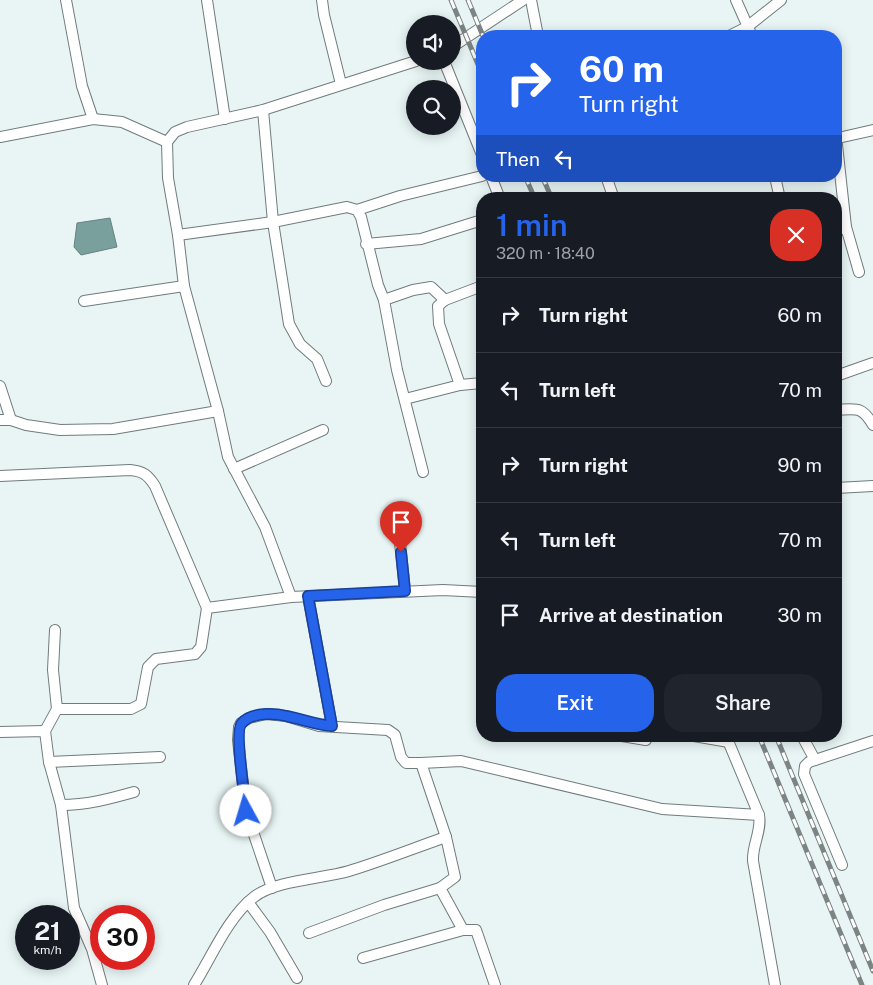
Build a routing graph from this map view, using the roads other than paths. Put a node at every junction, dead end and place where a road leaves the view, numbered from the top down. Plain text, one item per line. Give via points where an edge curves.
1 (66, 0) edge
2 (207, 0) edge
3 (322, 0) edge
4 (523, 0) edge
5 (531, 0) edge
6 (736, 0) edge
7 (781, 0) edge
8 (478, 30) edge
9 (537, 30) edge
10 (749, 30) edge
11 (750, 30) edge
12 (476, 31) edge
13 (461, 41) edge
14 (406, 64) edge
15 (448, 70) edge
16 (341, 84) junction
17 (263, 110) junction
18 (94, 119) junction
19 (225, 119) junction
20 (873, 130) edge
21 (842, 136) edge
22 (0, 137) edge
23 (476, 140) edge
24 (167, 142) junction
25 (476, 177) edge
26 (842, 182) edge
27 (357, 210) junction
28 (273, 222) junction
29 (476, 222) edge
30 (846, 227) junction
31 (842, 229) edge
32 (178, 235) junction
33 (366, 244) junction
34 (859, 272) dead end
35 (184, 286) junction
36 (476, 288) edge
37 (384, 300) junction
38 (445, 300) junction
39 (84, 301) dead end
40 (873, 363) edge
41 (842, 374) edge
42 (326, 381) dead end
43 (476, 384) edge
44 (0, 386) edge
45 (460, 386) junction
46 (405, 398) junction
47 (842, 410) edge
48 (218, 411) junction
49 (0, 420) edge
50 (11, 420) junction
51 (873, 426) edge
52 (323, 430) dead end
53 (234, 470) junction
54 (423, 472) dead end
55 (0, 476) edge
56 (873, 486) edge
57 (842, 488) edge
58 (397, 514) dead end
59 (405, 591) junction
60 (476, 592) edge
61 (308, 596) junction
62 (291, 597) junction
63 (207, 608) junction
64 (55, 630) dead end
65 (57, 709) junction
66 (332, 726) junction
67 (45, 731) junction
68 (0, 732) edge
69 (873, 741) edge
70 (728, 742) edge
71 (805, 742) edge
72 (160, 757) dead end
73 (815, 760) junction
74 (49, 762) junction
75 (421, 764) junction
76 (134, 792) dead end
77 (61, 806) junction
78 (759, 815) junction
79 (446, 837) junction
80 (842, 865) dead end
81 (272, 888) junction
82 (440, 888) junction
83 (248, 902) junction
84 (463, 930) junction
85 (309, 933) dead end
86 (363, 958) dead end
87 (297, 978) dead end
88 (102, 985) edge
89 (194, 985) edge
90 (494, 985) edge
91 (775, 985) edge

1 - 18 street via 82,86
2 - 19 street
3 - 16 street
4 - 8 street
5 - 9 street
6 - 10 street
7 - 11 street
12 - 13 street
14 - 16 street
15 - 23 street
16 - 17 street
17 - 19 street
17 - 28 street
18 - 22 street
18 - 24 street via 122,122
19 - 24 street via 180,129
20 - 21 street
24 - 32 street via 168,178
25 - 27 street
26 - 30 street
27 - 28 street via 347,207
27 - 33 street
28 - 32 street
28 - 42 street via 289,324 300,344 317,359
29 - 33 street via 421,239
30 - 31 street
30 - 34 street
32 - 35 street
33 - 37 street
35 - 39 street
35 - 48 street
36 - 38 street
37 - 38 street via 431,287
37 - 46 street
38 - 45 street via 438,306 439,324
40 - 41 street
43 - 45 street
44 - 50 street
45 - 46 street
46 - 54 street
47 - 51 street via 859,409 866,413
48 - 50 street via 113,429 60,430
48 - 53 street
49 - 50 street
52 - 53 street
53 - 62 street via 265,526
55 - 63 street via 141,471 155,486
56 - 57 street
58 - 59 street
59 - 60 street
59 - 61 street
61 - 62 street
61 - 66 street
62 - 63 street
63 - 65 street via 202,647 195,654 156,659 148,667 141,704 131,710
64 - 65 street via 53,670
65 - 67 street
66 - 75 street via 388,730 394,735 406,763
66 - 81 street via 266,714 248,718 239,728 246,811
67 - 68 street
67 - 74 street
69 - 73 street
70 - 78 street
71 - 73 street
72 - 74 street
73 - 80 street via 805,766 804,774
74 - 77 street
75 - 78 street via 461,761 662,809
75 - 79 street
76 - 77 street via 93,803
77 - 88 street via 74,908 92,949
78 - 91 street via 753,861
79 - 81 street via 347,871
79 - 82 street via 454,877
81 - 83 street
82 - 84 street
82 - 85 street
83 - 87 street
83 - 89 street via 232,922
84 - 86 street
84 - 90 street via 476,930

